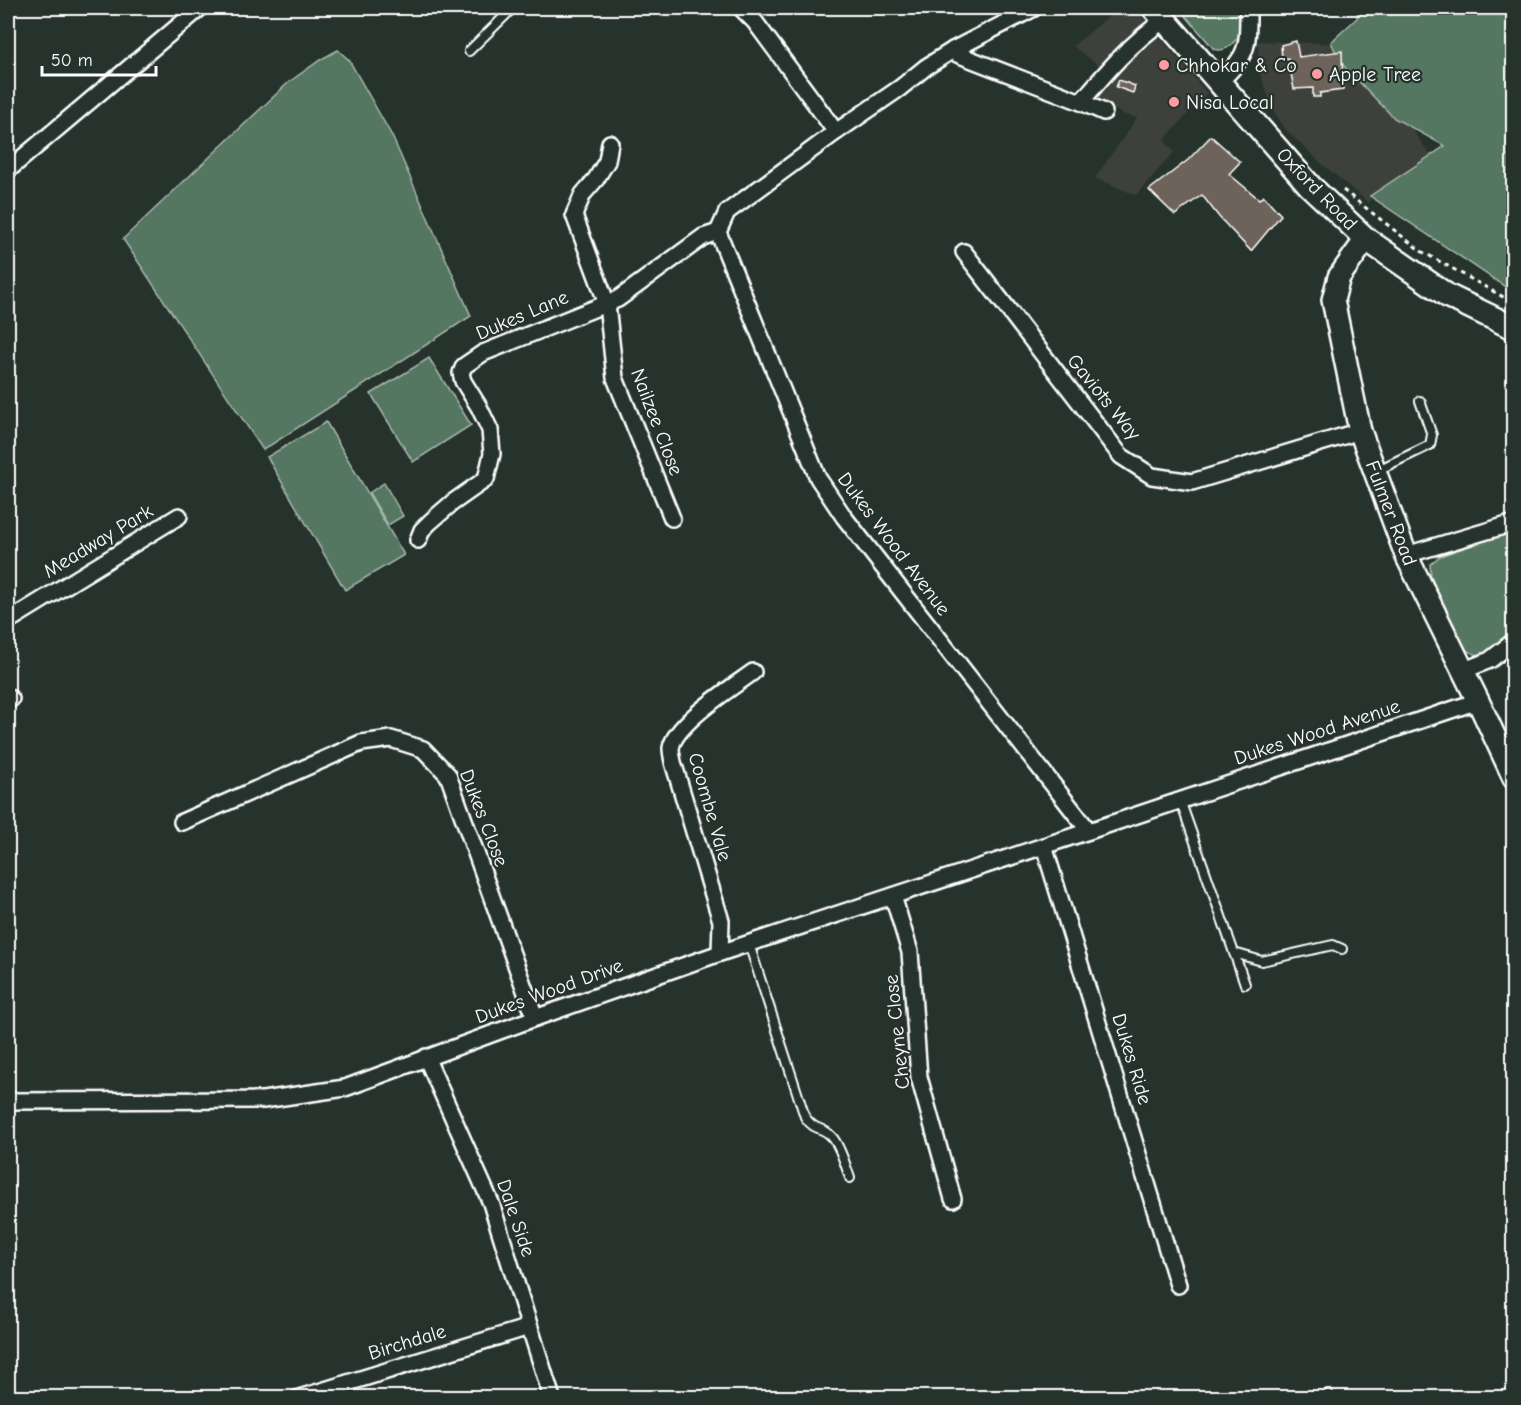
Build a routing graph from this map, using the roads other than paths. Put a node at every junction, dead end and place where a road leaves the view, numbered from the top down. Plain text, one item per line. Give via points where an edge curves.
1 (200, 8) edge
2 (513, 8) edge
3 (741, 8) edge
4 (1034, 8) edge
5 (1248, 8) edge
6 (1159, 14) edge
7 (953, 50) junction
8 (469, 51) dead end
9 (1219, 82) junction
10 (1081, 102) junction
11 (1104, 112) dead end
12 (836, 132) junction
13 (610, 143) dead end
14 (8, 170) edge
15 (718, 232) junction
16 (1366, 239) junction
17 (964, 252) dead end
18 (607, 304) junction
19 (1514, 328) edge
20 (1420, 401) dead end
21 (1360, 431) junction
22 (1374, 471) junction
23 (179, 516) dead end
24 (672, 518) dead end
25 (1514, 523) edge
26 (418, 540) dead end
27 (1406, 555) junction
28 (8, 621) edge
29 (1514, 640) edge
30 (1462, 671) junction
31 (753, 672) dead end
32 (1478, 700) junction
33 (1514, 778) edge
34 (1180, 800) junction
35 (182, 822) dead end
36 (1089, 831) junction
37 (1044, 846) junction
38 (893, 896) junction
39 (749, 944) junction
40 (1342, 949) dead end
41 (720, 953) junction
42 (1234, 953) junction
43 (1245, 984) dead end
44 (535, 1018) junction
45 (426, 1058) junction
46 (8, 1101) edge
47 (850, 1178) dead end
48 (953, 1198) dead end
49 (1178, 1285) dead end
50 (529, 1327) junction
51 (298, 1398) edge
52 (552, 1398) edge

1 - 14 street
2 - 8 lane
3 - 12 street
4 - 7 street
5 - 9 street via 1248,43 1235,67
6 - 9 main road, Oxford Road
6 - 10 street
7 - 10 street
7 - 12 street
9 - 16 main road, Oxford Road via 1310,186
10 - 11 street
12 - 15 street via 727,212
13 - 18 street, Nailzee Close via 607,161 583,194 574,215
15 - 18 street, Dukes Lane via 703,237
15 - 36 street, Dukes Wood Avenue via 818,478 844,517
16 - 19 main road, Oxford Road via 1448,296
16 - 21 street, Fulmer Road via 1339,276 1333,300
17 - 21 street, Gaviots Way via 1121,456 1152,476 1192,482
18 - 24 street, Nailzee Close via 615,378
18 - 26 street, Dukes Lane via 483,353 464,366 463,381 490,430 490,467 486,479 430,522
20 - 22 lane via 1432,435 1430,445
21 - 22 street, Fulmer Road
22 - 27 street, Fulmer Road
23 - 28 street, Meadway Park
25 - 27 street
27 - 30 street, Fulmer Road
29 - 30 street via 1490,660
30 - 32 street, Fulmer Road
31 - 41 street, Coombe Vale via 692,718 671,747 721,921
32 - 33 street, Fulmer Road
32 - 34 street, Dukes Wood Avenue
34 - 36 street, Dukes Wood Avenue
34 - 42 lane
35 - 44 street, Dukes Close via 361,743 391,739 423,749 448,775
36 - 37 street, Dukes Wood Drive
37 - 38 street, Dukes Wood Drive
37 - 49 street, Dukes Ride
38 - 39 street, Dukes Wood Drive
38 - 48 street, Cheyne Close via 910,952 919,1077
39 - 41 street, Dukes Wood Drive
39 - 47 lane via 805,1117 811,1126 833,1137
40 - 42 lane via 1333,945 1262,961
41 - 44 street, Dukes Wood Drive
42 - 43 lane
44 - 45 street, Dukes Wood Drive
45 - 46 street, Dukes Wood Drive via 345,1088 263,1100
45 - 50 street, Dale Side via 491,1203
50 - 51 street, Birchdale
50 - 52 street, Dale Side

